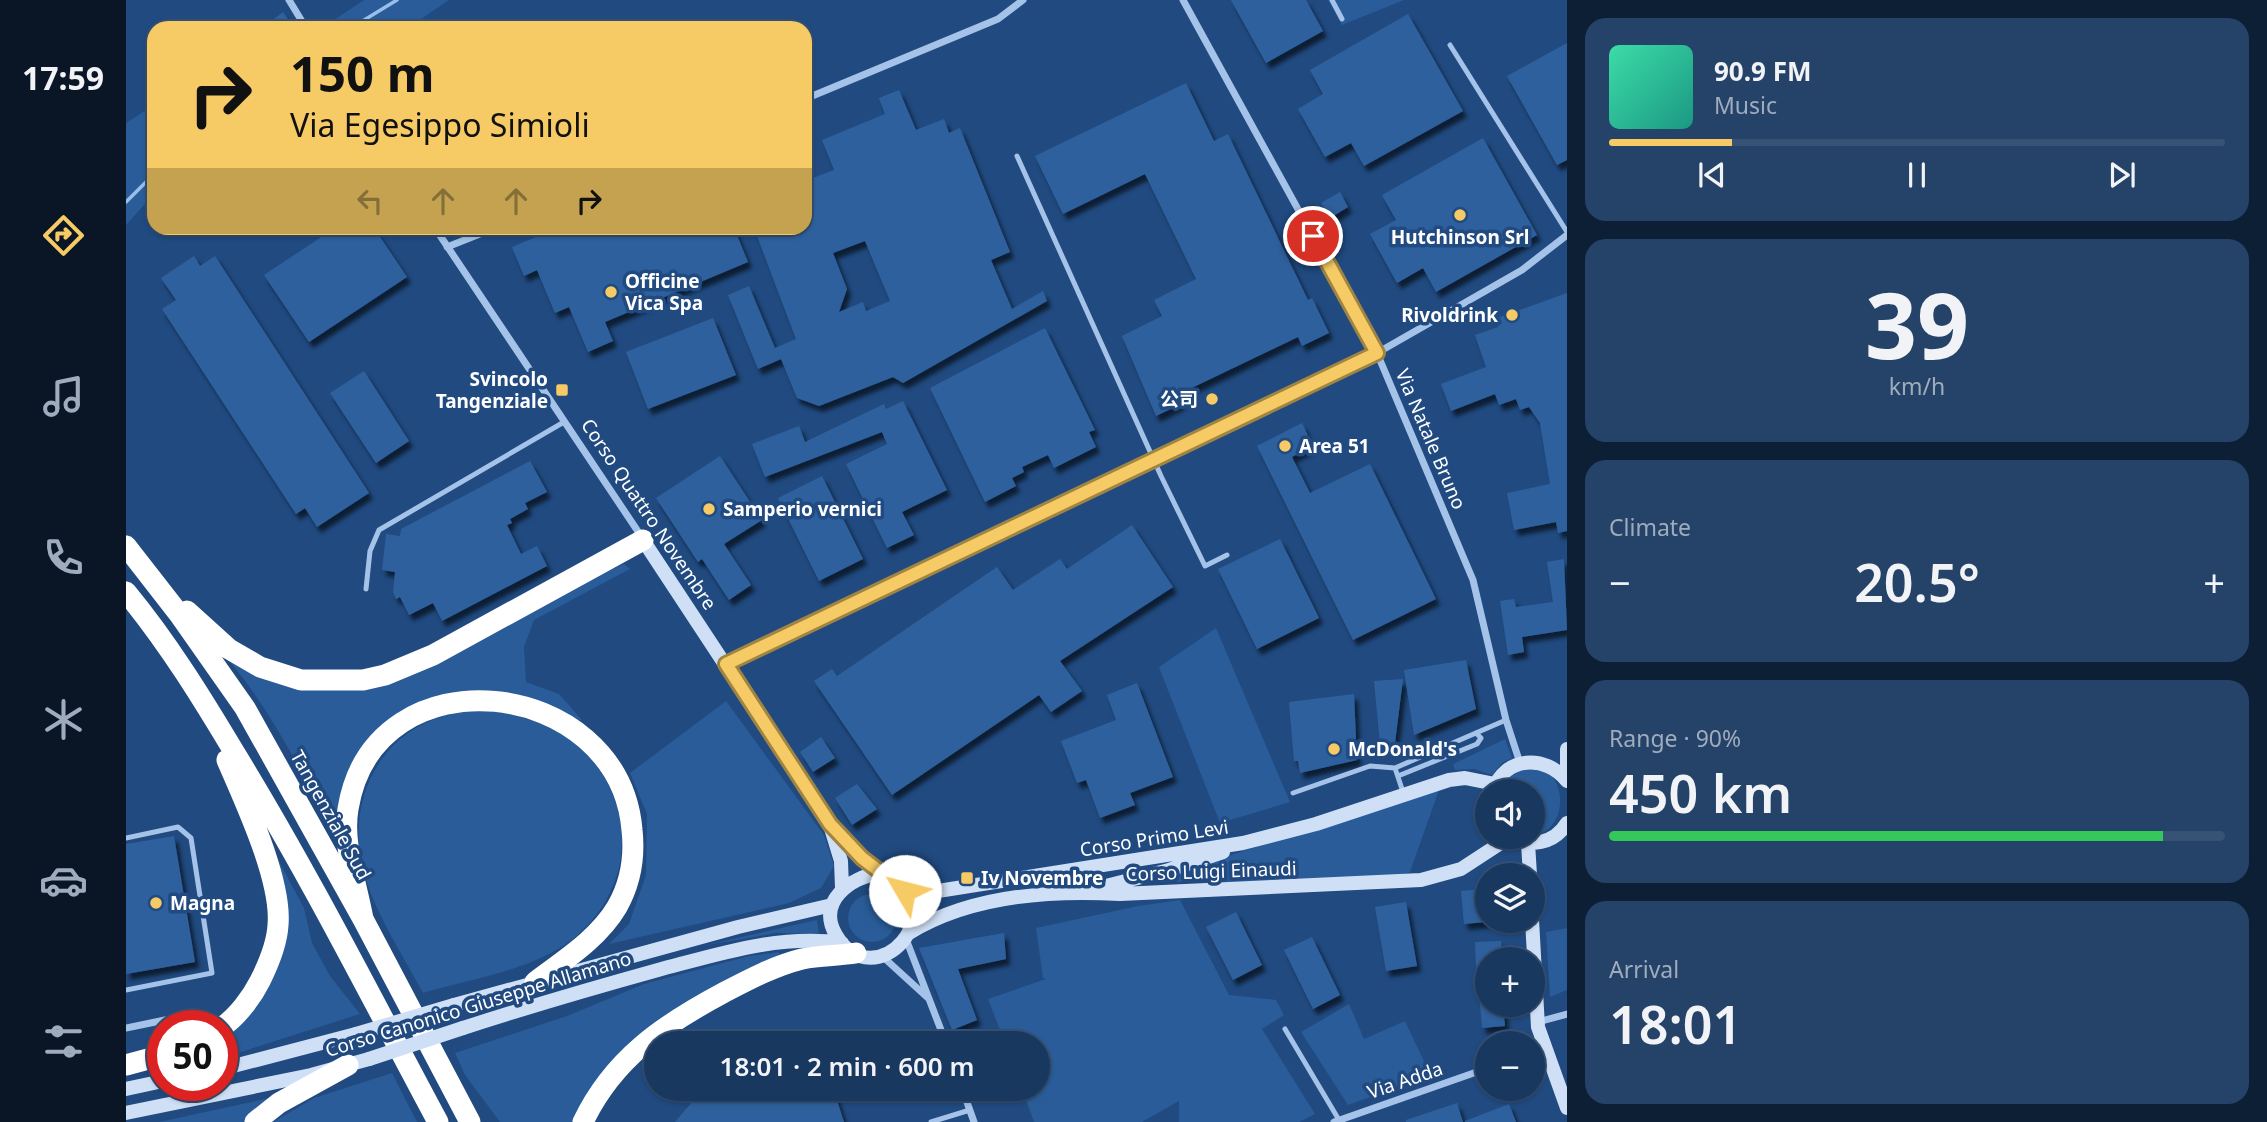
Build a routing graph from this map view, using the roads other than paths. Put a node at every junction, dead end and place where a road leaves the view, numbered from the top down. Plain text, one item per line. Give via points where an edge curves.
1 (289, 0) edge
2 (1023, 0) edge
3 (1183, 0) edge
4 (1332, 0) edge
5 (1342, 19) dead end
6 (302, 21) edge
7 (1450, 45) dead end
8 (812, 96) edge
9 (1017, 156) dead end
10 (1567, 234) edge
11 (439, 235) edge
12 (477, 235) edge
13 (447, 247) junction
14 (1377, 353) junction
15 (564, 422) junction
16 (1154, 460) junction
17 (643, 540) junction
18 (126, 547) edge
19 (1227, 555) dead end
20 (366, 589) dead end
21 (126, 592) edge
22 (164, 593) junction
23 (726, 664) junction
24 (199, 694) junction
25 (1506, 720) junction
26 (1476, 733) junction
27 (1567, 748) edge
28 (1520, 763) junction
29 (1548, 765) junction
30 (1395, 768) junction
31 (1398, 776) junction
32 (1499, 779) edge
33 (1475, 781) edge
34 (1567, 781) edge
35 (1293, 793) dead end
36 (1404, 794) junction
37 (830, 824) junction
38 (1566, 826) edge
39 (126, 838) edge
40 (1545, 839) edge
41 (1243, 843) junction
42 (1492, 849) edge
43 (879, 873) junction
44 (842, 888) junction
45 (905, 891) junction
46 (1081, 892) junction
47 (832, 905) junction
48 (363, 919) junction
49 (1533, 933) edge
50 (908, 936) junction
51 (849, 948) junction
52 (882, 956) junction
53 (535, 982) junction
54 (126, 990) edge
55 (931, 1001) junction
56 (238, 1010) edge
57 (1567, 1014) edge
58 (1538, 1022) junction
59 (147, 1024) edge
60 (126, 1028) edge
61 (1285, 1030) dead end
62 (942, 1031) edge
63 (1538, 1031) edge
64 (147, 1059) edge
65 (1545, 1061) edge
66 (126, 1065) edge
67 (238, 1065) edge
68 (348, 1065) junction
69 (1475, 1073) edge
70 (147, 1084) edge
71 (126, 1089) edge
72 (967, 1101) edge
73 (1567, 1108) edge
74 (970, 1110) junction
75 (126, 1113) edge
76 (434, 1118) edge
77 (1336, 1121) edge
78 (255, 1122) edge
79 (470, 1122) edge
80 (583, 1122) edge
81 (931, 1122) edge
82 (974, 1122) edge

1 - 6 street
2 - 8 street via 998,19
3 - 14 street, Via Natale Bruno
4 - 5 lane
7 - 10 lane
9 - 16 lane
10 - 14 street via 1522,270
11 - 13 street, Corso Quattro Novembre
12 - 13 street
13 - 15 street, Corso Quattro Novembre
14 - 16 street
14 - 25 street, Via Natale Bruno via 1474,580
15 - 17 street, Corso Quattro Novembre
15 - 20 lane via 379,530 370,551
16 - 19 lane via 1205,566
16 - 23 street
17 - 22 highway via 433,655 385,675 352,681 301,680 260,667 229,649
17 - 23 main road, Corso Quattro Novembre
18 - 22 highway, Tangenziale Sud
21 - 24 highway via 157,629
22 - 48 highway, Tangenziale Sud via 245,708
23 - 37 main road, Corso Quattro Novembre
24 - 56 highway via 251,816 272,882 278,924 268,965 254,992
24 - 76 highway via 280,827
25 - 26 lane
25 - 28 street, Via Natale Bruno
26 - 30 lane
26 - 31 lane via 1481,738 1477,744
27 - 29 main road
27 - 34 main road
28 - 29 main road
28 - 32 main road
29 - 34 main road
30 - 31 lane
30 - 35 lane via 1370,766
31 - 36 lane
33 - 36 main road, Corso Primo Levi via 1449,780
36 - 41 main road, Corso Primo Levi
37 - 43 main road, Corso Quattro Novembre
37 - 44 main road, Corso Quattro Novembre via 841,861
38 - 40 main road
39 - 54 lane via 177,827 191,838 212,974
41 - 45 main road, Corso Primo Levi via 919,894
41 - 46 main road, Corso Primo Levi via 1170,870
42 - 46 main road, Corso Luigi Einaudi via 1461,869 1420,880
43 - 44 main road via 864,875
43 - 45 main road
44 - 47 main road
45 - 50 main road via 914,911
46 - 50 main road, Corso Luigi Einaudi via 953,911
47 - 51 main road via 832,926
47 - 53 main road, Corso Canonico Giuseppe Allamano
48 - 53 highway via 347,810 363,764 375,746 413,716 447,704 488,700 537,709 579,733 614,772 631,811 633,837 627,888 615,909 585,943
48 - 79 highway, Tangenziale Sud
49 - 58 main road
50 - 52 main road via 900,947
50 - 55 street
51 - 52 main road
51 - 68 main road, Corso Canonico Giuseppe Allamano, bridge via 820,941 742,947 575,992
51 - 80 highway via 781,965 673,1020 614,1072
52 - 55 street
53 - 67 main road, Corso Canonico Giuseppe Allamano, bridge
55 - 62 street
57 - 58 street
58 - 63 main road
59 - 60 street
61 - 77 lane
64 - 66 highway
65 - 73 main road
68 - 75 main road, Corso Canonico Giuseppe Allamano
68 - 78 highway via 279,1103
69 - 77 street, Via Adda
70 - 71 main road
72 - 74 street
74 - 81 lane
74 - 82 street

